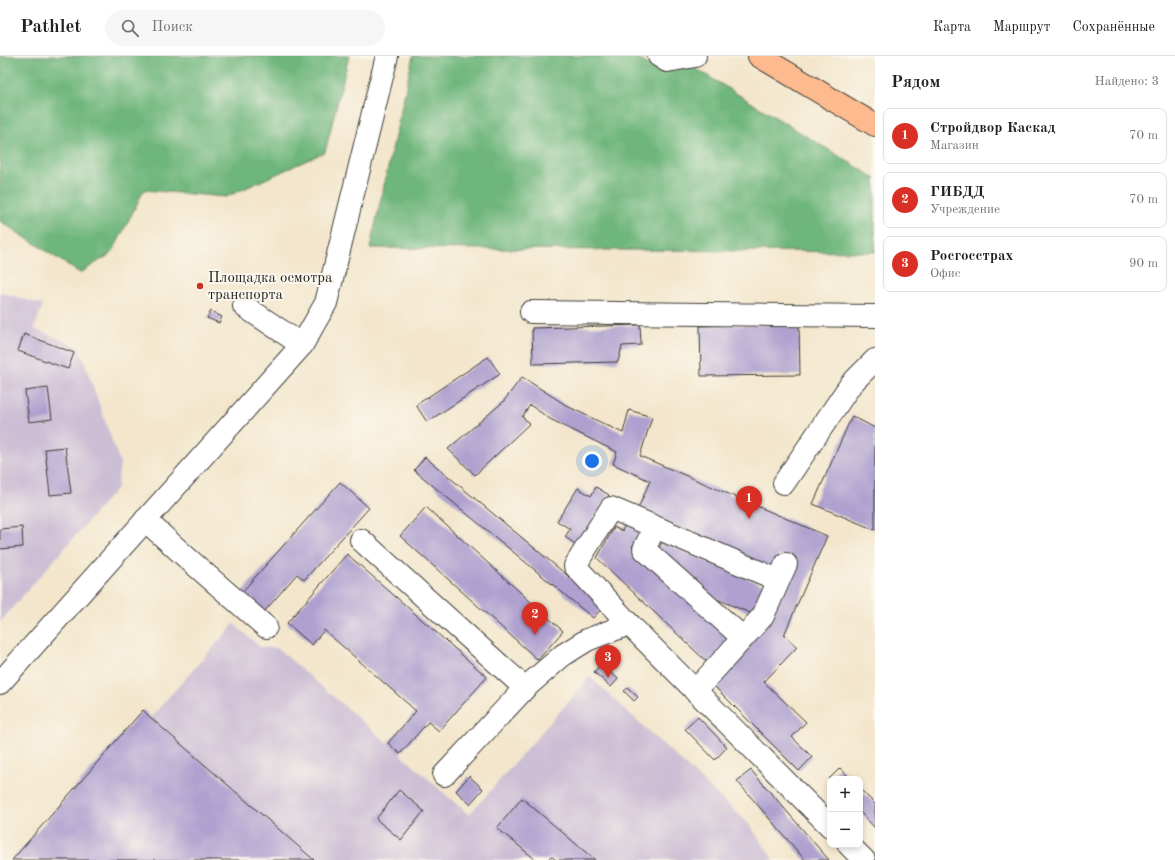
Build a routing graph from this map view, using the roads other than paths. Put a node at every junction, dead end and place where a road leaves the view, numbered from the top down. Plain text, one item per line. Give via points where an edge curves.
1 (388, 56) edge
2 (659, 56) edge
3 (695, 56) edge
4 (759, 56) edge
5 (875, 125) edge
6 (244, 306) dead end
7 (531, 312) dead end
8 (875, 316) edge
9 (302, 345) junction
10 (875, 360) edge
11 (784, 483) dead end
12 (145, 520) junction
13 (655, 527) junction
14 (361, 540) dead end
15 (629, 624) junction
16 (266, 627) dead end
17 (743, 638) junction
18 (0, 683) edge
19 (525, 688) junction
20 (695, 691) junction
21 (444, 775) dead end
22 (827, 823) edge
23 (852, 848) edge
24 (864, 860) edge

1 - 9 street via 326,303
2 - 3 street via 667,61
4 - 5 main road
6 - 9 street
7 - 8 street
9 - 12 street
10 - 11 street via 851,384
12 - 16 street
12 - 18 street
13 - 15 street via 611,508 574,566
13 - 17 street via 644,549
13 - 17 street via 782,572 763,616
14 - 19 street
15 - 19 street via 588,640 569,651
15 - 20 street
17 - 20 street
19 - 21 street
20 - 22 street
23 - 24 street

